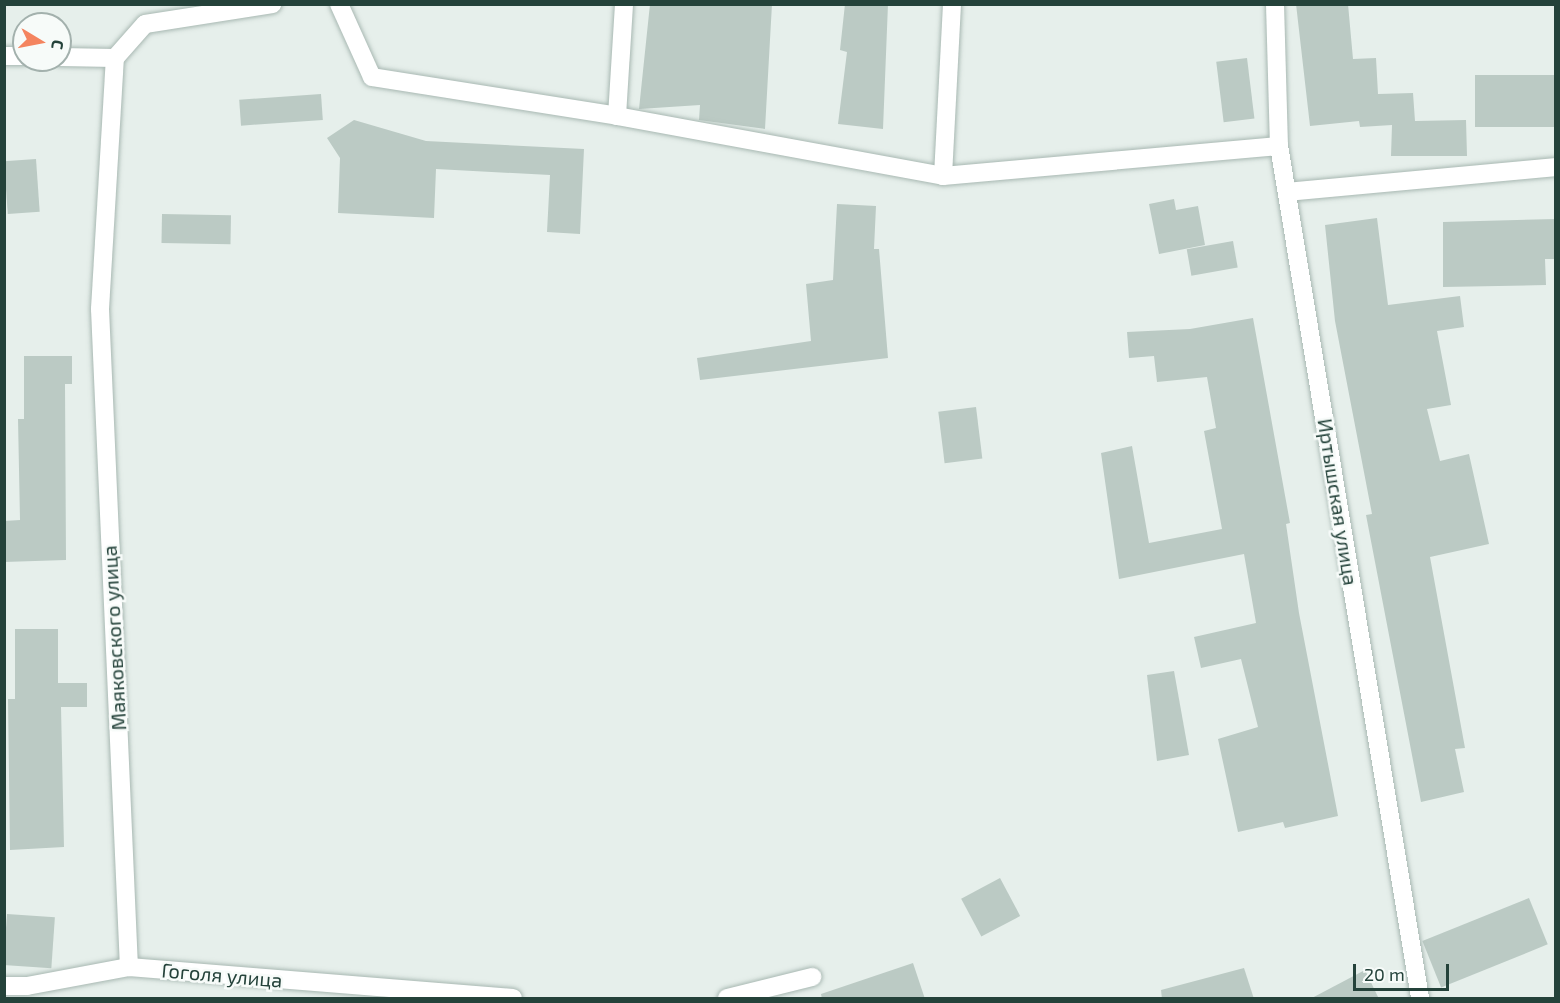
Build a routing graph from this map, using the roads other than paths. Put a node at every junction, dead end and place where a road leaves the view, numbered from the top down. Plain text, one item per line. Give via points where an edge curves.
1 (272, 4) edge
2 (339, 4) edge
3 (624, 4) edge
4 (952, 4) edge
5 (1275, 4) edge
6 (72, 57) edge
7 (115, 58) junction
8 (617, 116) junction
9 (1280, 146) junction
10 (1556, 167) edge
11 (943, 176) junction
12 (1287, 192) junction
13 (129, 968) junction
14 (812, 977) dead end
15 (4, 986) edge
16 (29, 992) edge
17 (513, 999) edge
18 (727, 999) edge
19 (1420, 999) edge

1 - 7 street via 145,24
2 - 8 street via 372,77
3 - 8 street
4 - 11 street
5 - 9 street, Иртышская улица
6 - 7 street
7 - 13 street, Маяковского улица via 100,309
8 - 11 street
9 - 11 street
9 - 12 street, Иртышская улица
10 - 12 street
12 - 19 street, Иртышская улица
13 - 16 street, Гоголя улица
13 - 17 street, Гоголя улица
14 - 18 street
15 - 16 street, Гоголя улица

